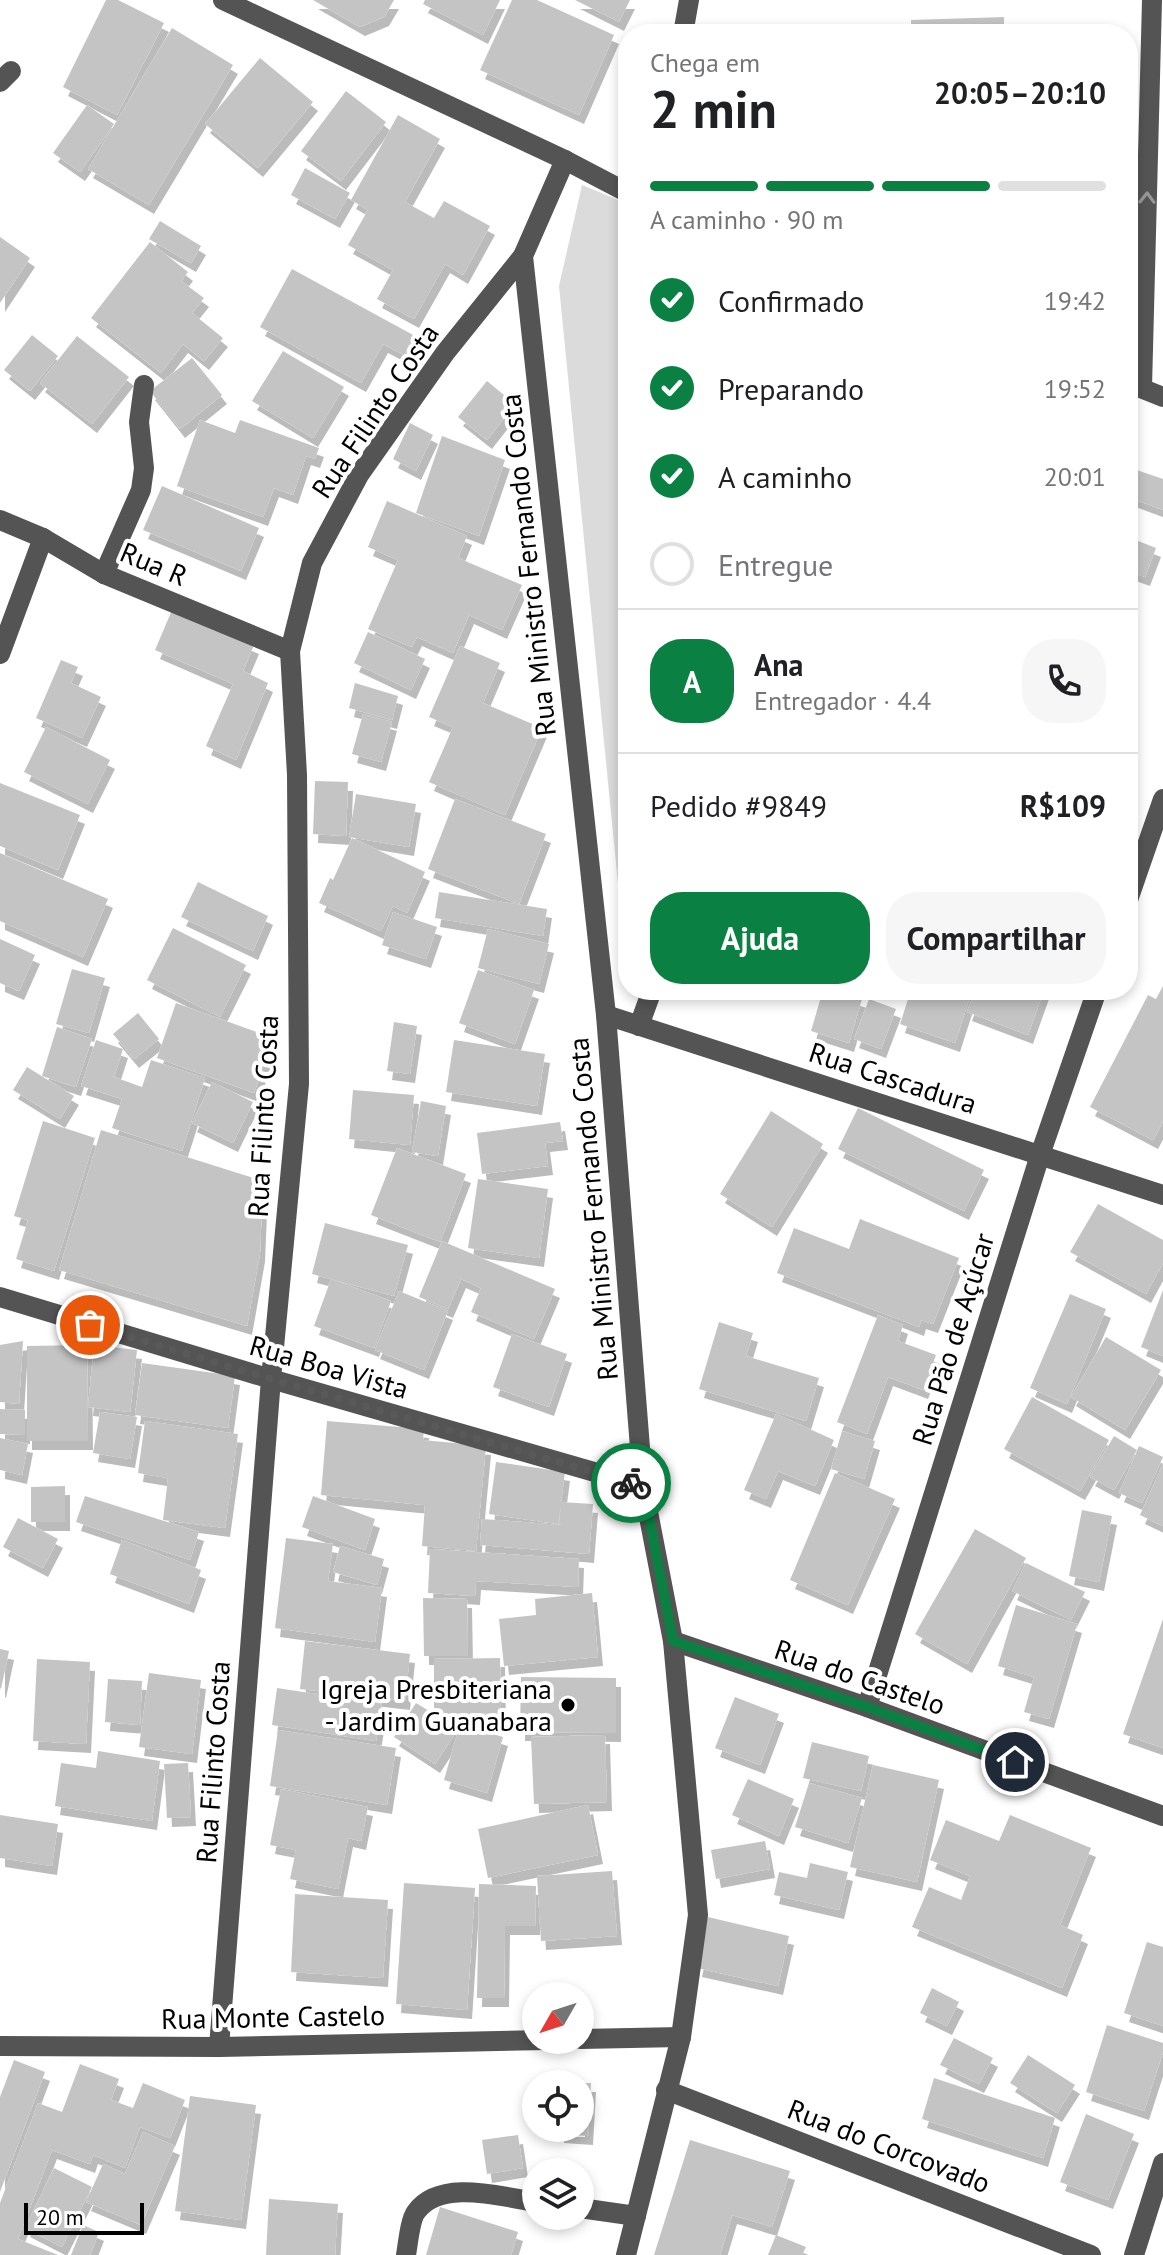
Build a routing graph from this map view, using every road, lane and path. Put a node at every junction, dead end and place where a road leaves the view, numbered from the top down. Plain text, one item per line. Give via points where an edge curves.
1 (223, 0) edge
2 (689, 0) edge
3 (1152, 0) edge
4 (685, 24) edge
5 (565, 160) junction
6 (618, 188) edge
7 (523, 256) junction
8 (1138, 317) edge
9 (144, 385) dead end
10 (1138, 386) edge
11 (1163, 397) edge
12 (0, 520) edge
13 (43, 538) junction
14 (104, 574) junction
15 (290, 651) junction
16 (0, 654) edge
17 (1163, 799) edge
18 (1138, 871) edge
19 (648, 1000) edge
20 (1094, 1000) edge
21 (606, 1015) junction
22 (639, 1026) junction
23 (1040, 1155) junction
24 (1163, 1195) edge
25 (0, 1297) edge
26 (271, 1379) junction
27 (643, 1486) junction
28 (673, 1641) junction
29 (867, 1707) junction
30 (1163, 1816) edge
31 (681, 2037) junction
32 (594, 2039) edge
33 (522, 2041) edge
34 (0, 2046) edge
35 (219, 2047) junction
36 (666, 2090) junction
37 (1163, 2163) edge
38 (522, 2200) edge
39 (594, 2210) edge
40 (636, 2216) junction
41 (406, 2255) edge
42 (626, 2255) edge
43 (1091, 2255) edge
44 (1134, 2255) edge

1 - 5 street
2 - 4 street
8 -> 3 street
5 - 6 street
5 - 7 street, Rua Ministro Fernando Costa
7 - 15 street, Rua Filinto Costa via 445,353 359,475 312,563
7 - 21 street, Rua Ministro Fernando Costa
9 - 14 street via 141,490
10 - 11 street
12 - 13 street, Rua R
13 - 14 street, Rua R
13 - 16 street
14 - 15 street, Rua R
15 - 26 street, Rua Filinto Costa via 297,775 299,1084
17 - 18 street
19 - 22 street
20 - 23 street, Rua Pão de Açúcar
21 - 22 street, Rua Cascadura
21 - 27 street, Rua Ministro Fernando Costa
22 - 23 street, Rua Cascadura
23 - 24 street, Rua Cascadura
23 - 29 street, Rua Pão de Açúcar
25 - 26 street, Rua Boa Vista
26 - 27 street, Rua Boa Vista
26 - 35 street, Rua Filinto Costa
27 - 28 street, Rua Ministro Fernando Costa
28 - 29 street, Rua do Castelo
28 - 31 street, Rua Ministro Fernando Costa via 698,1915
29 - 30 street, Rua do Castelo
31 - 32 street
31 - 36 street, Rua Ministro Fernando Costa
33 - 35 street, Rua Monte Castelo
34 - 35 street, Rua Monte Castelo
36 - 40 street, Rua Ministro Fernando Costa
36 - 43 street, Rua do Corcovado
37 - 44 street
38 - 41 street via 461,2192 435,2196 415,2213
39 - 40 street
40 - 42 street, Rua Ministro Fernando Costa

